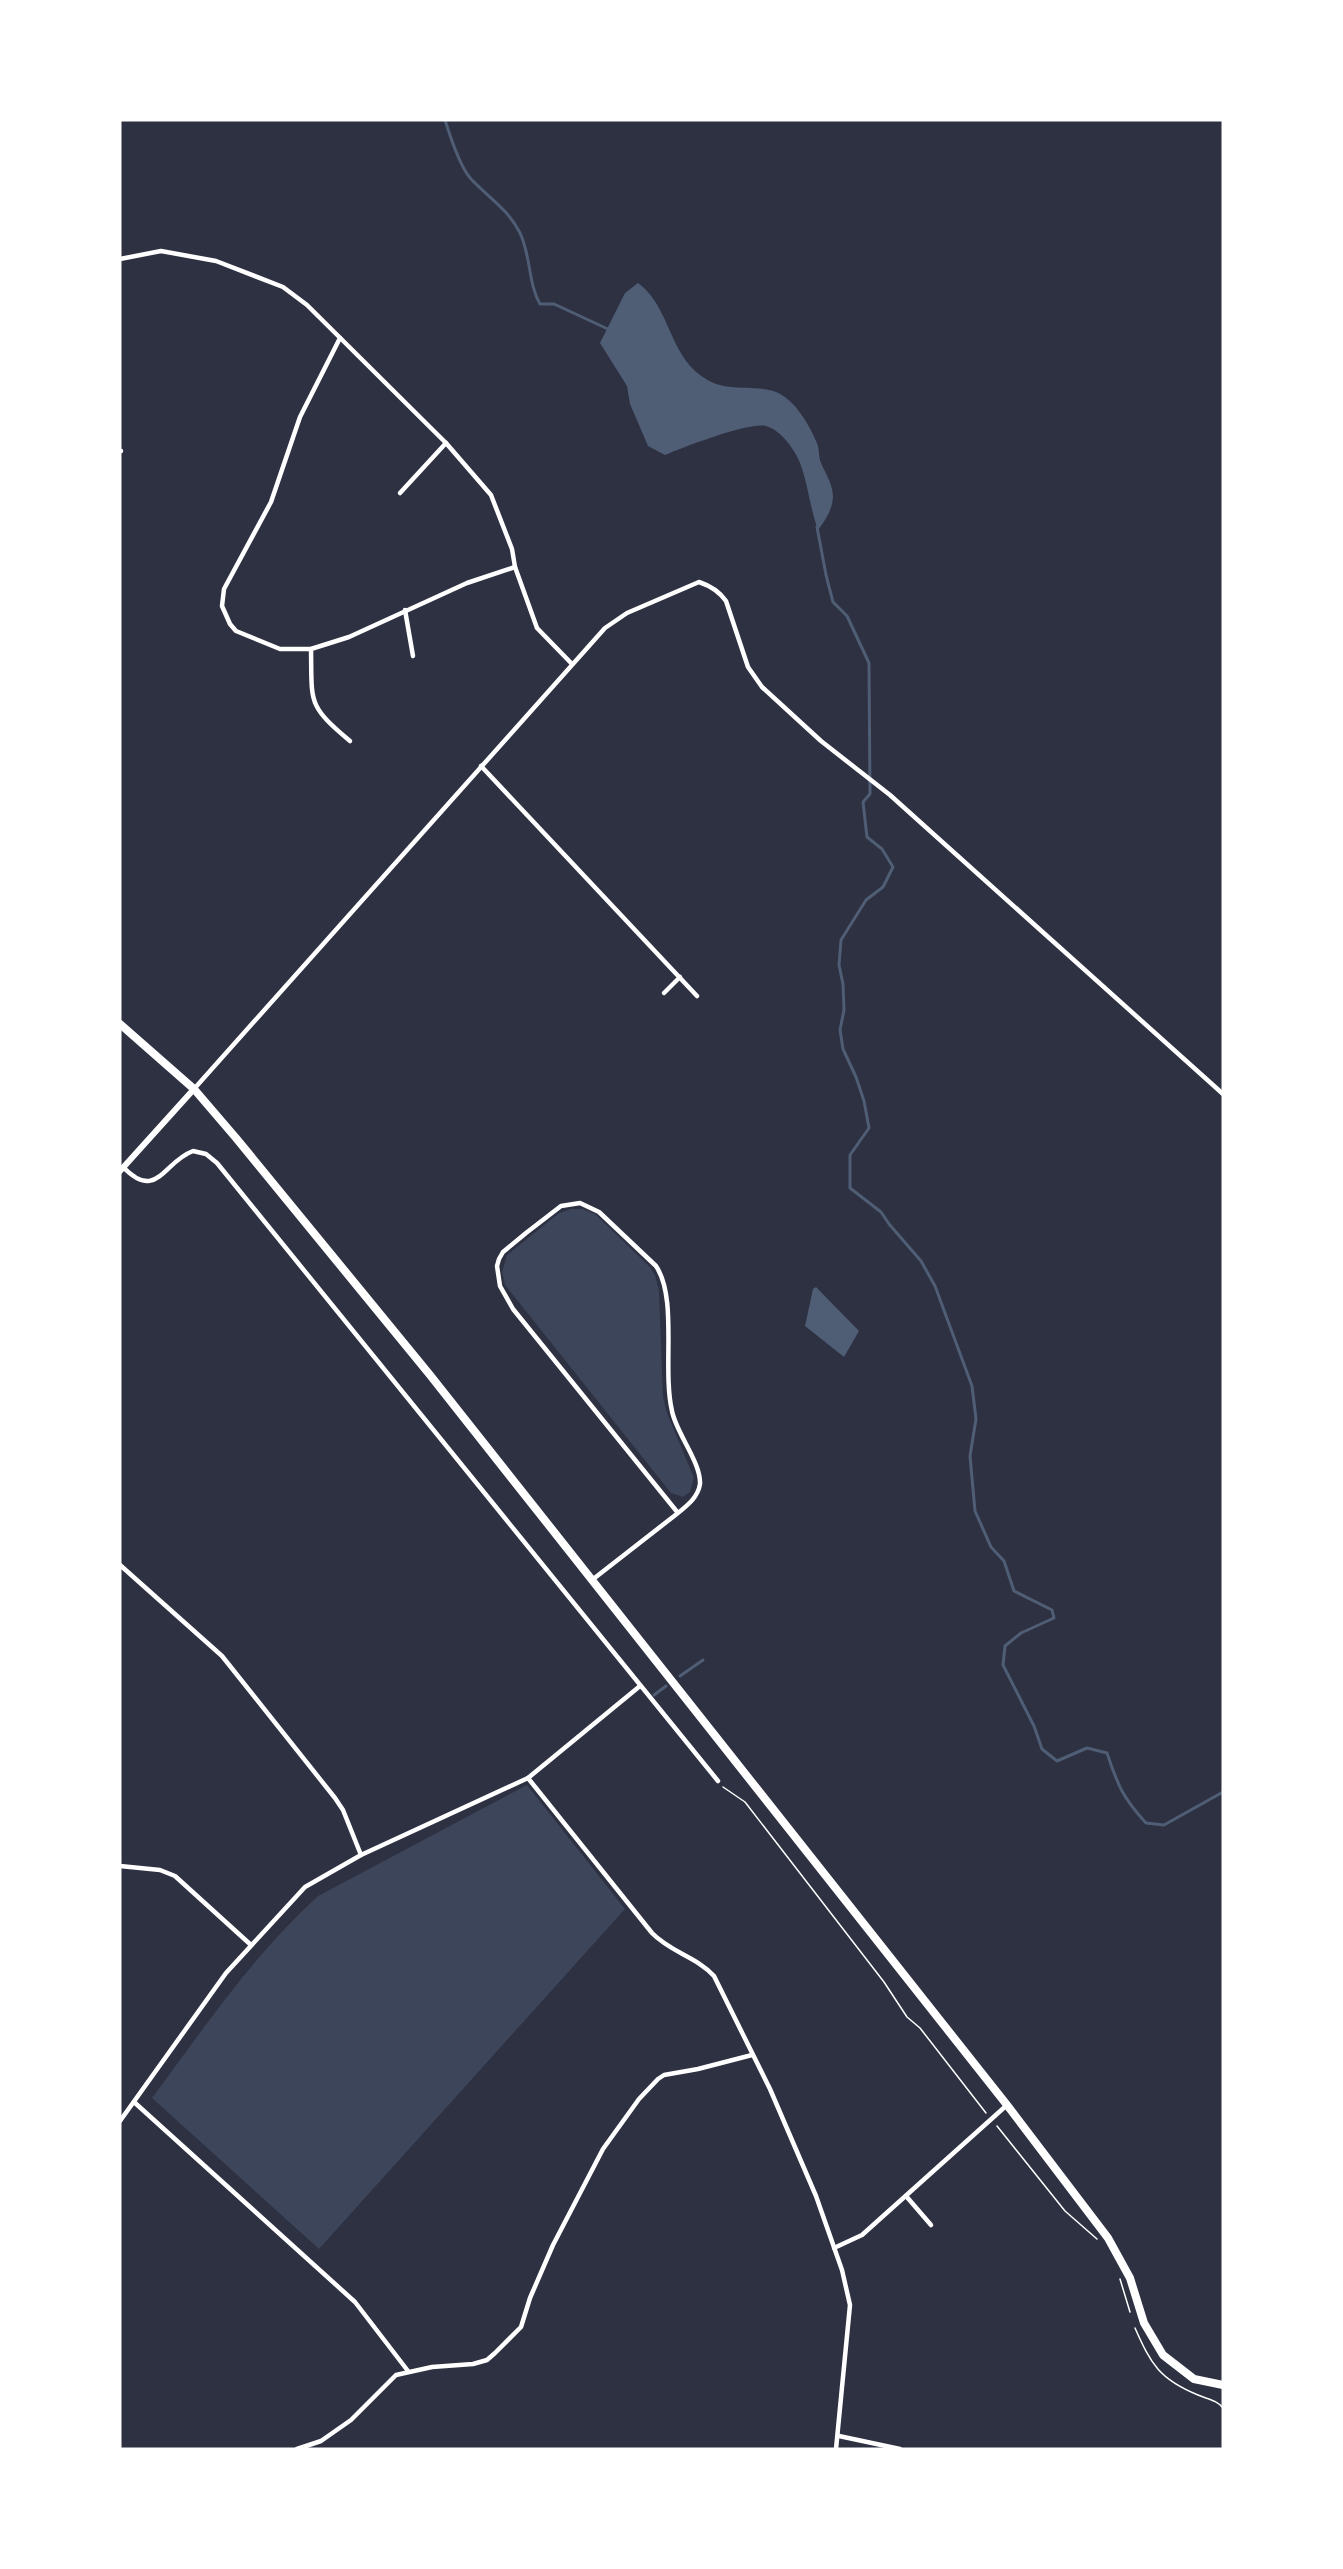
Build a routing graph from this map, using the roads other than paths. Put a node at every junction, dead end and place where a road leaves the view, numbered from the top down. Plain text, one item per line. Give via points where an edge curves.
1 (120, 259) edge
2 (340, 338) junction
3 (446, 443) junction
4 (400, 493) dead end
5 (515, 567) junction
6 (405, 610) junction
7 (311, 649) junction
8 (413, 656) dead end
9 (572, 664) junction
10 (350, 741) dead end
11 (481, 766) junction
12 (680, 977) junction
13 (664, 993) dead end
14 (697, 996) dead end
15 (120, 1024) edge
16 (194, 1089) junction
17 (1223, 1094) edge
18 (122, 1169) edge
19 (678, 1513) junction
20 (120, 1565) edge
21 (592, 1580) junction
22 (640, 1686) junction
23 (528, 1778) junction
24 (718, 1781) road end
25 (361, 1856) junction
26 (120, 1866) edge
27 (251, 1945) junction
28 (752, 2055) junction
29 (134, 2102) junction
30 (1007, 2105) junction
31 (120, 2121) edge
32 (906, 2196) junction
33 (931, 2224) dead end
34 (834, 2248) junction
35 (408, 2371) junction
36 (1223, 2385) edge
37 (839, 2436) junction
38 (297, 2449) edge
39 (836, 2449) edge
40 (900, 2449) edge

1 - 2 street via 161,251 216,261 283,287
2 - 3 street
2 - 7 street via 300,417 271,502 224,590 222,601 225,617 236,631 280,649
3 - 4 street
3 - 5 street via 491,495
5 - 6 street
5 - 9 street via 537,628
6 - 7 street via 349,637
6 - 8 street
7 - 10 street via 312,699 322,717
9 - 11 street
9 - 17 street via 605,628 627,614 699,582 709,585 726,601 748,668 762,687 821,741 890,795
11 - 12 street
11 - 16 street
12 - 13 street
12 - 14 street
15 - 16 main road
16 - 18 street
16 - 21 main road
18 - 22 street via 147,1182 164,1175 177,1159 193,1151 217,1163
19 - 19 street via 694,1498 700,1484 672,1412 666,1365 668,1294 662,1276 599,1212 580,1203 561,1206 503,1252 497,1266 500,1286 513,1309
19 - 21 street
20 - 25 street via 222,1656 339,1804
21 - 30 main road
22 - 23 street
22 - 24 street
23 - 25 street
23 - 28 street via 652,1933 714,1976
25 - 27 street via 313,1881
26 - 27 street via 160,1870 175,1876
27 - 29 street via 226,1973
28 - 34 street via 816,2196
28 - 35 street via 658,2079 603,2149 553,2245 521,2327 487,2360
29 - 31 street
29 - 35 street via 354,2302
30 - 32 street
30 - 36 main road via 1108,2238 1130,2278 1144,2323 1163,2355 1194,2379
32 - 33 street
32 - 34 street via 862,2235
34 - 37 street via 850,2305
35 - 38 street via 396,2375 345,2425 321,2441
37 - 39 street
37 - 40 street

